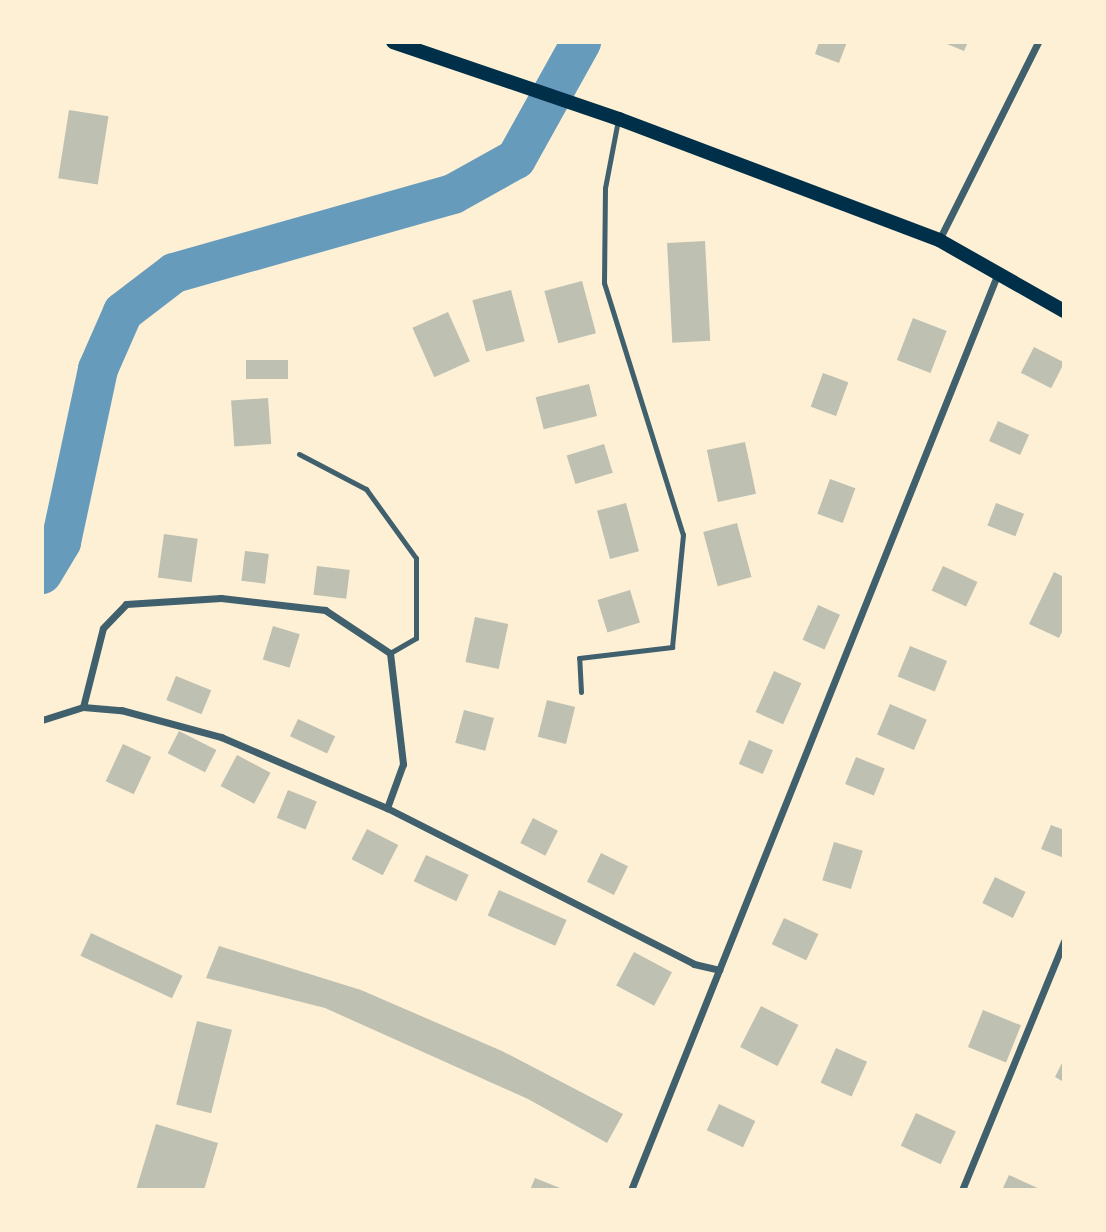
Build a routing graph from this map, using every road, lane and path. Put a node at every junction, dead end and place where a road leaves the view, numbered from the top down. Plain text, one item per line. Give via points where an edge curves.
1 (393, 42) edge
2 (1038, 42) edge
3 (619, 118) junction
4 (939, 240) junction
5 (998, 273) junction
6 (1064, 311) edge
7 (299, 454) dead end
8 (390, 653) junction
9 (581, 692) dead end
10 (83, 706) junction
11 (42, 720) edge
12 (387, 808) junction
13 (1064, 941) edge
14 (719, 970) junction
15 (631, 1190) edge
16 (962, 1190) edge

1 - 3 main road
2 - 4 street
3 - 4 main road
3 - 9 lane via 605,188 604,283 683,535 672,647 579,658
4 - 5 main road
5 - 6 main road
5 - 14 street
7 - 8 lane via 366,489 416,558 416,638
8 - 10 street via 325,610 221,598 126,604 103,628
8 - 12 street via 403,764
10 - 11 street
10 - 12 street via 121,710 221,737
12 - 14 street via 694,964
13 - 16 street
14 - 15 street

